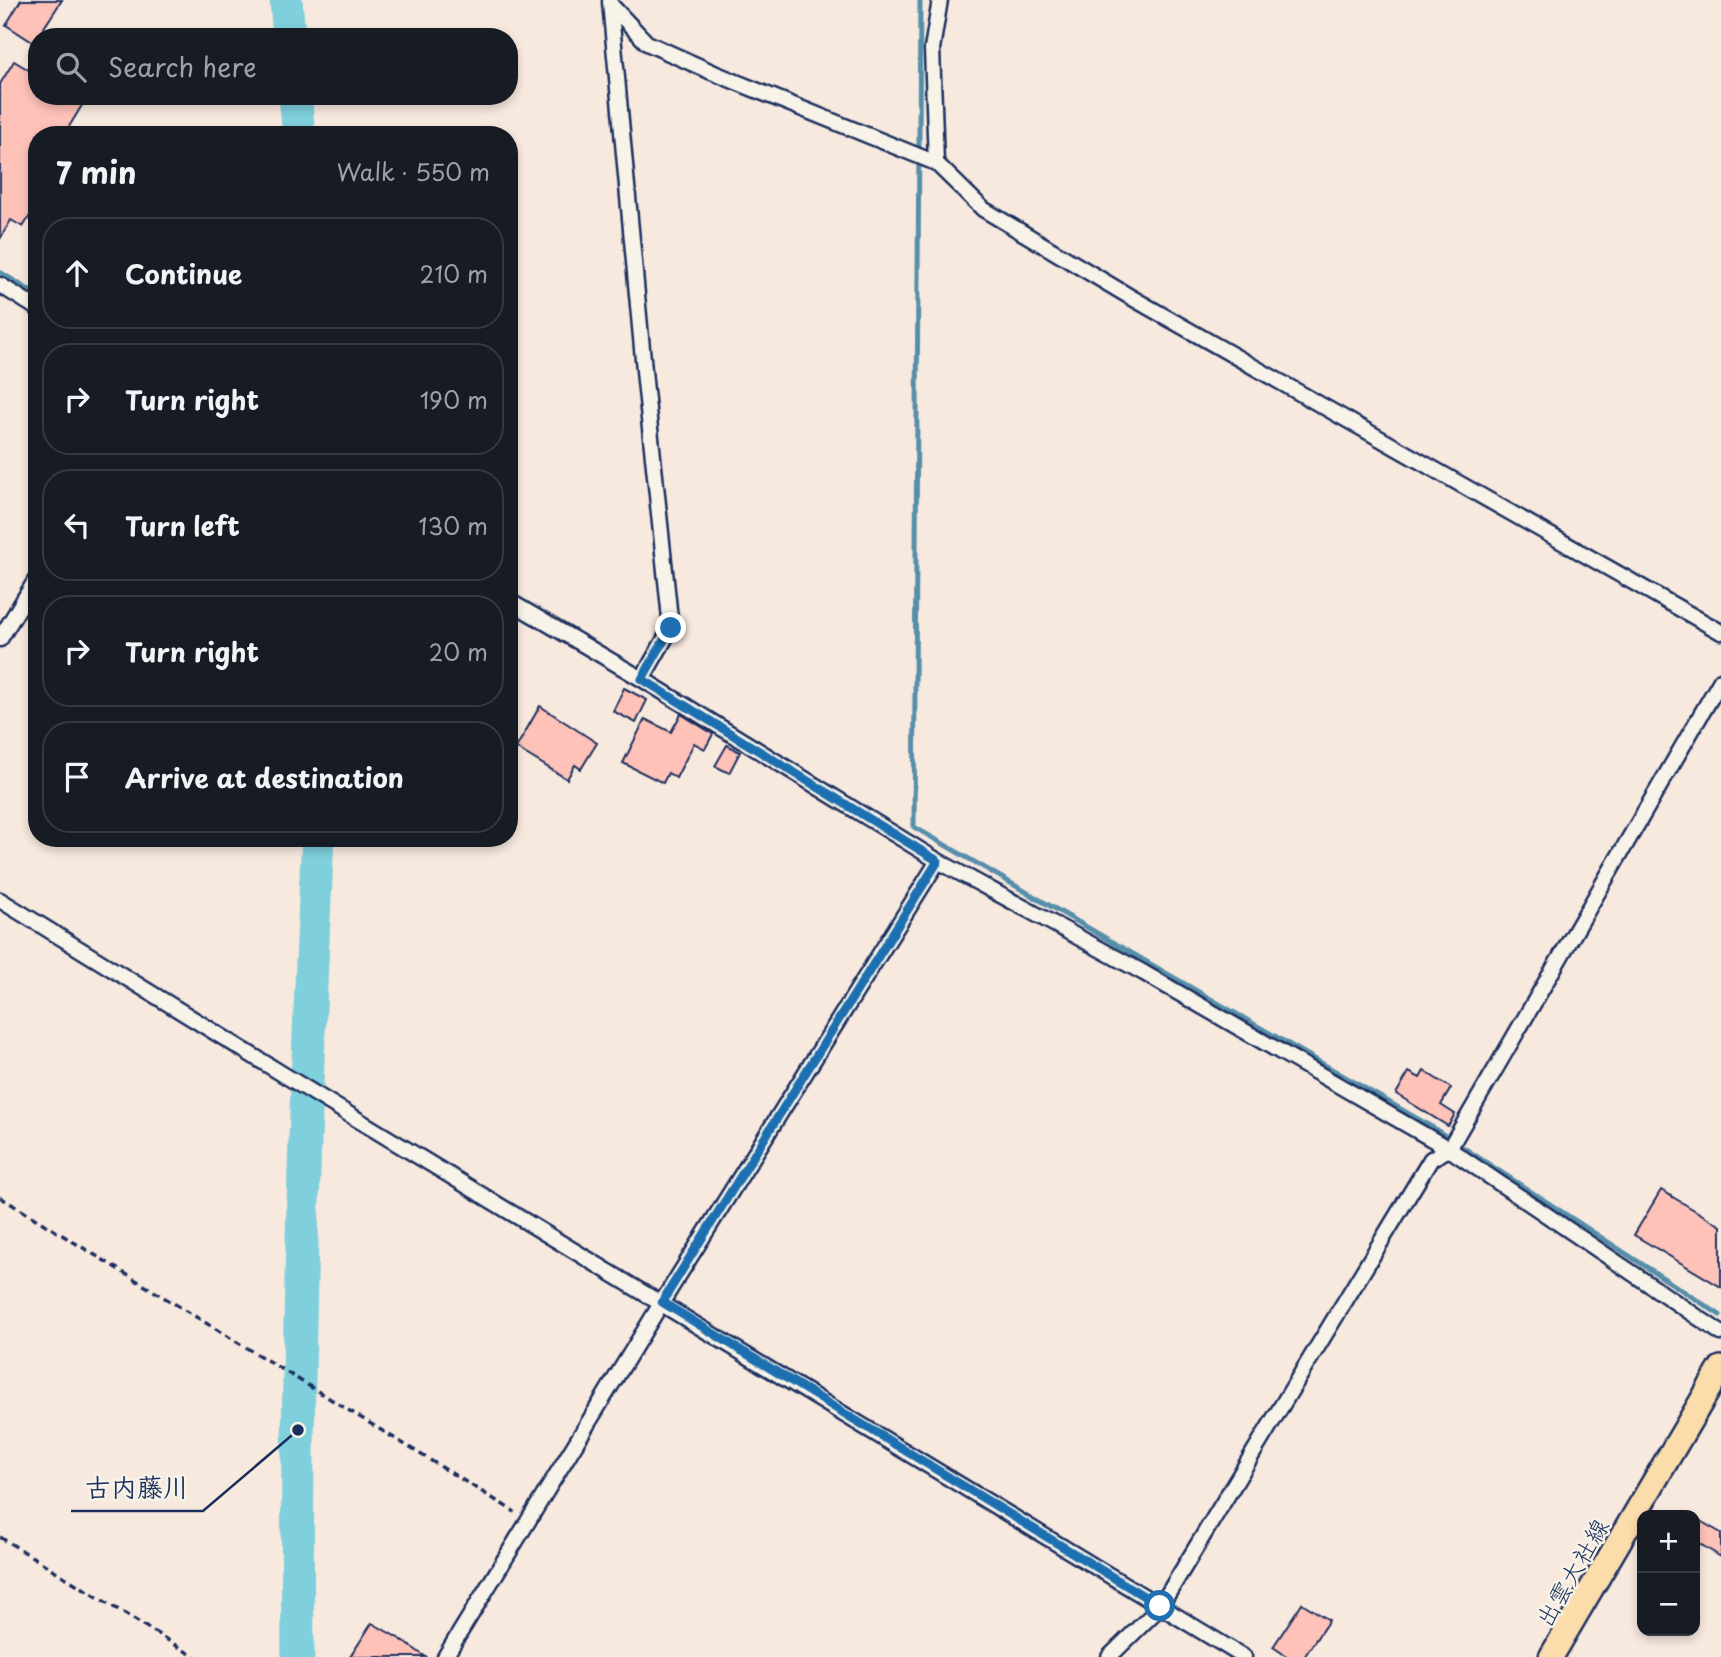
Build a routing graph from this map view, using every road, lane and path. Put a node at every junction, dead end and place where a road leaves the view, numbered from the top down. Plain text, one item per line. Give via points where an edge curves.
1 (940, 0) edge
2 (610, 3) edge
3 (936, 163) junction
4 (0, 285) edge
5 (28, 302) edge
6 (28, 593) edge
7 (518, 606) edge
8 (1721, 632) edge
9 (0, 639) edge
10 (642, 679) junction
11 (1721, 680) edge
12 (938, 861) junction
13 (0, 900) edge
14 (1450, 1149) junction
15 (0, 1197) edge
16 (662, 1302) junction
17 (1721, 1333) edge
18 (1721, 1368) edge
19 (529, 1520) junction
20 (0, 1536) edge
21 (1160, 1606) junction
22 (195, 1657) edge
23 (446, 1657) edge
24 (1109, 1657) edge
25 (1244, 1657) edge
26 (1552, 1657) edge

1 - 3 street via 932,49
2 - 3 street via 647,43
2 - 10 street via 671,628
3 - 8 street via 984,209 1127,295
4 - 5 street
6 - 9 street
7 - 10 street
10 - 12 street
11 - 14 street
12 - 14 street
12 - 16 street
13 - 16 street
14 - 17 street
14 - 21 street via 1431,1159
15 - 19 path
16 - 19 street
16 - 21 street
18 - 26 main road, 出雲大社線
19 - 23 street
20 - 22 path
21 - 24 street
21 - 25 street

